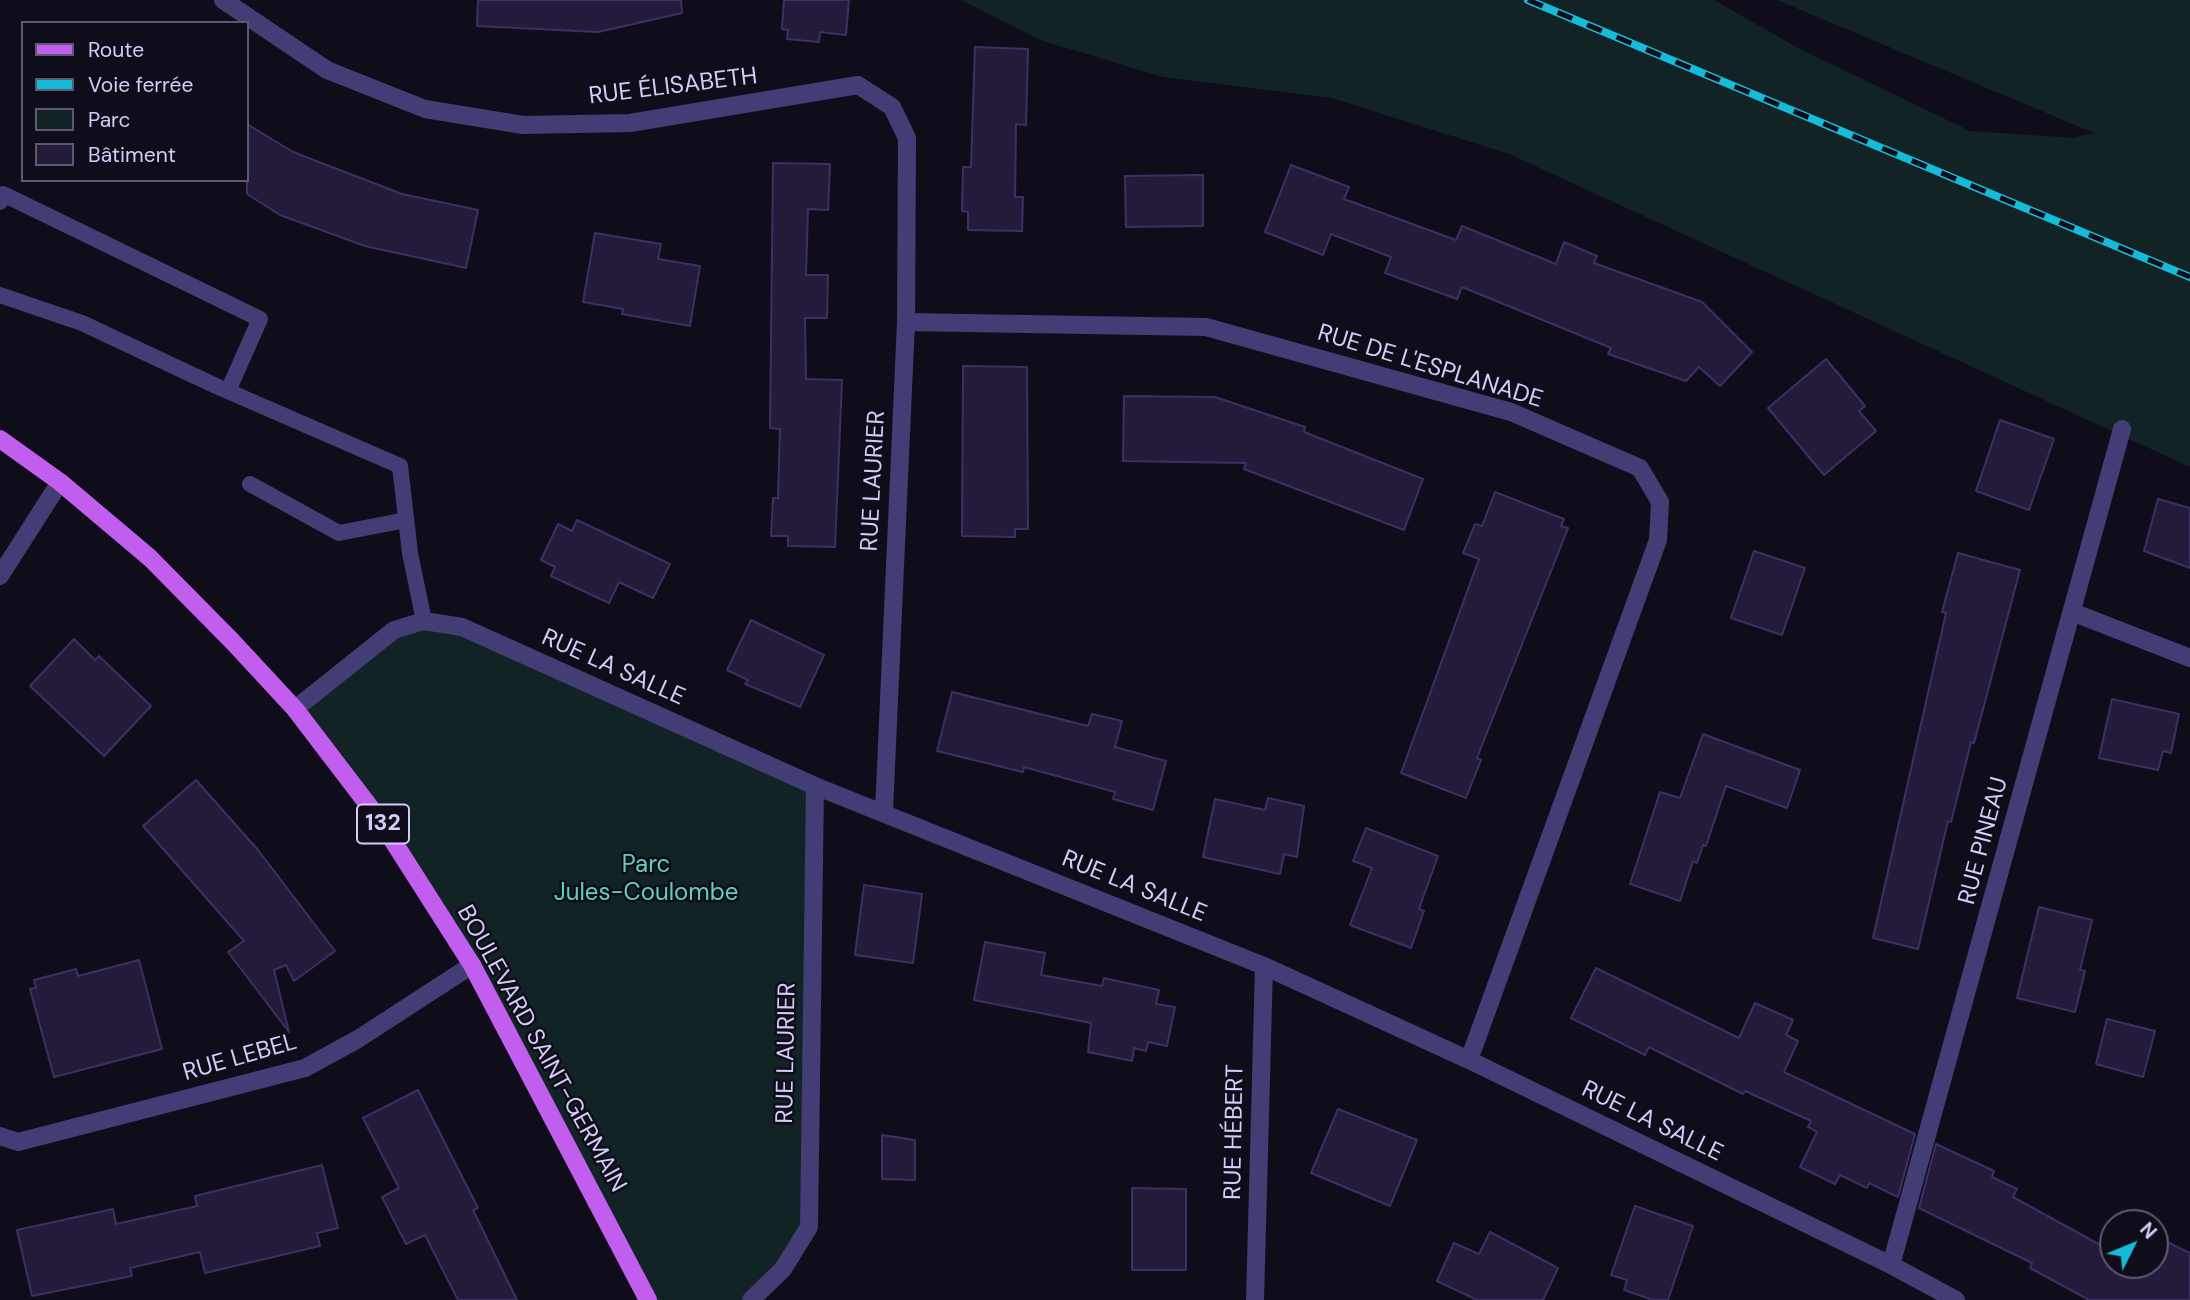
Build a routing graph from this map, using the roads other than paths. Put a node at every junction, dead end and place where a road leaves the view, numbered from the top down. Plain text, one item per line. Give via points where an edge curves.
1 (223, 0) edge
2 (0, 202) edge
3 (0, 295) edge
4 (906, 322) junction
5 (228, 391) junction
6 (2122, 429) dead end
7 (0, 439) edge
8 (60, 482) junction
9 (250, 484) dead end
10 (406, 520) junction
11 (0, 576) edge
12 (2072, 612) junction
13 (424, 621) junction
14 (2190, 658) edge
15 (295, 709) junction
16 (815, 786) junction
17 (884, 811) junction
18 (472, 965) junction
19 (1264, 966) junction
20 (1469, 1060) junction
21 (0, 1136) edge
22 (1891, 1265) junction
23 (649, 1300) edge
24 (751, 1300) edge
25 (1255, 1300) edge
26 (1955, 1300) edge

1 - 4 street, RUE ÉLISABETH via 327,70 425,109 523,125 630,123 858,85 892,107 907,138
2 - 5 lane via 4,194 260,319
3 - 5 lane via 82,323
4 - 17 street, RUE LAURIER
4 - 20 street, RUE DE L'ESPLANADE via 1206,327 1511,412 1640,468 1660,502 1658,540
5 - 10 lane via 400,466
6 - 12 street, RUE PINEAU
7 - 8 main road, BOULEVARD SAINT-GERMAIN / 132
8 - 11 street
8 - 15 main road, BOULEVARD SAINT-GERMAIN / 132 via 150,558
9 - 10 lane via 339,533
10 - 13 lane
12 - 14 street
12 - 22 street, RUE PINEAU
13 - 15 street, RUE LA SALLE via 394,630
13 - 16 street, RUE LA SALLE via 462,627
15 - 18 main road, BOULEVARD SAINT-GERMAIN / 132 via 379,819
16 - 17 street, RUE LA SALLE
16 - 24 street, RUE LAURIER via 809,1227 783,1269
17 - 19 street, RUE LA SALLE
18 - 21 street, RUE LEBEL via 305,1068 18,1142
18 - 23 main road, BOULEVARD SAINT-GERMAIN / 132
19 - 20 street, RUE LA SALLE
19 - 25 street, RUE HÉBERT
20 - 22 street, RUE LA SALLE
22 - 26 street, RUE LA SALLE

